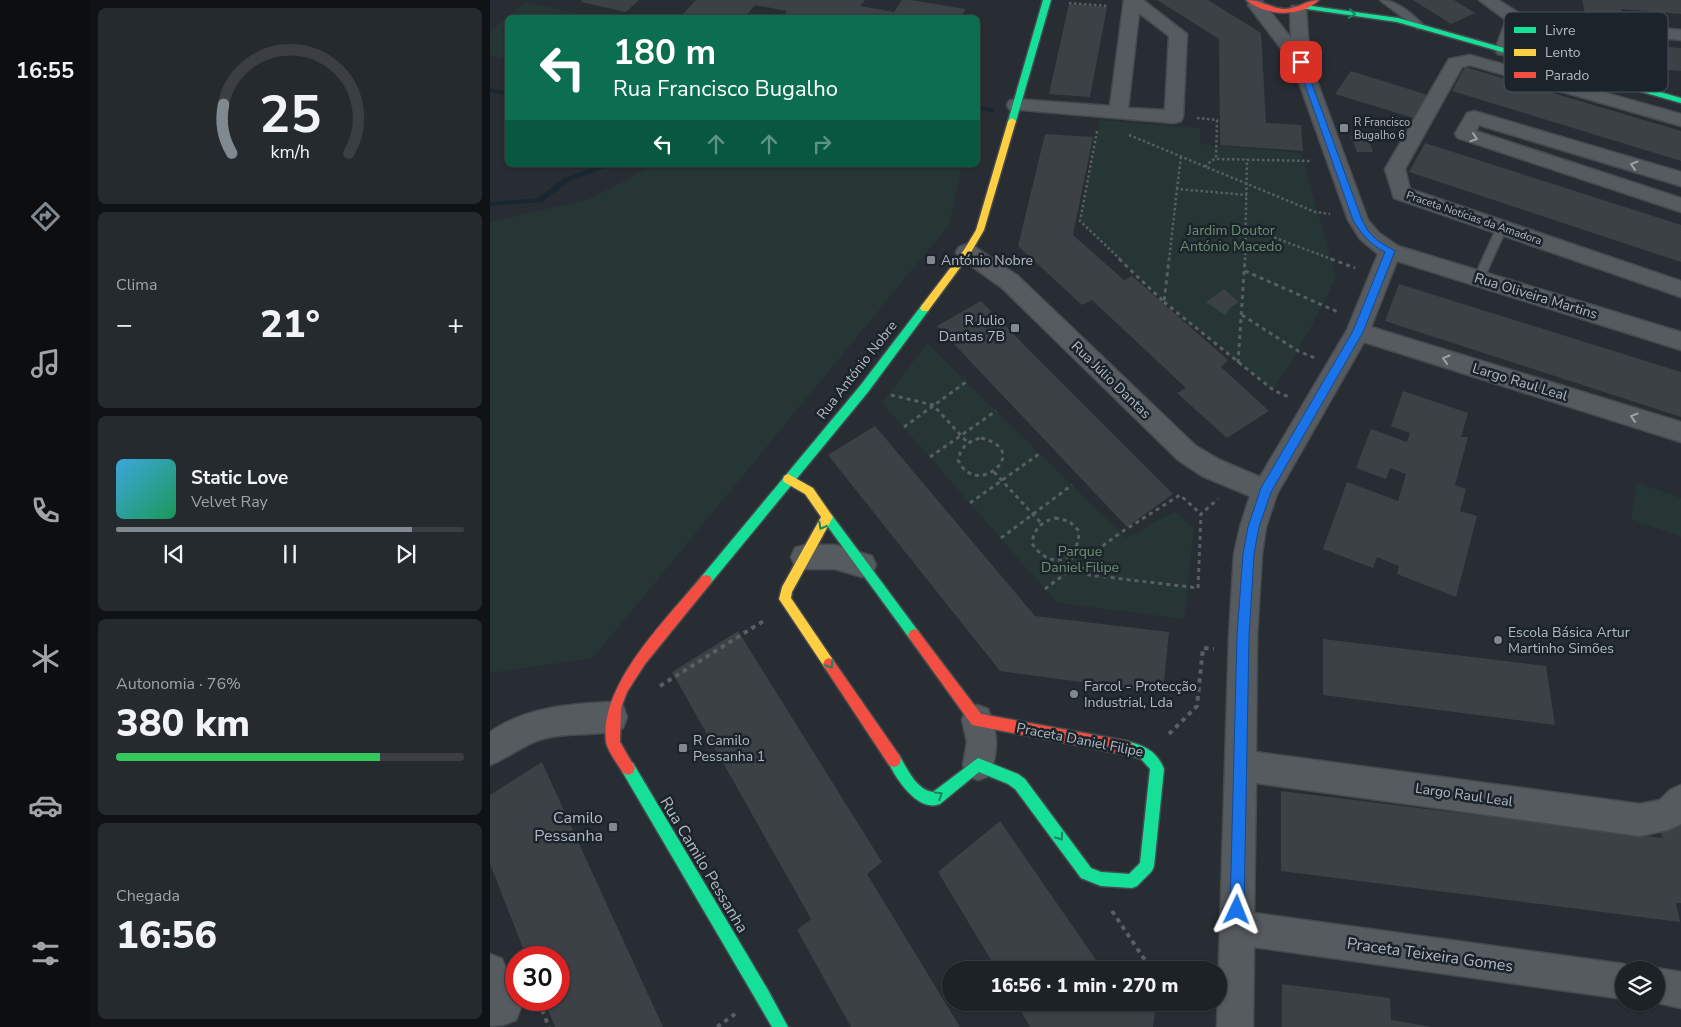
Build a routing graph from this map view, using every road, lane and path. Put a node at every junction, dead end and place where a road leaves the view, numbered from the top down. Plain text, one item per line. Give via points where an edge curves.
1 (1047, 0) edge
2 (1384, 0) edge
3 (1487, 0) edge
4 (1253, 2) edge
5 (1358, 2) dead end
6 (1132, 3) edge
7 (1307, 6) edge
8 (1505, 12) edge
9 (1398, 20) junction
10 (1421, 27) junction
11 (1668, 33) edge
12 (1681, 34) edge
13 (1504, 50) edge
14 (1301, 62) junction
15 (1504, 70) edge
16 (1583, 92) edge
17 (1650, 92) edge
18 (1681, 101) edge
19 (1016, 105) junction
20 (1110, 112) junction
21 (1174, 117) junction
22 (1681, 120) edge
23 (1125, 134) dead end
24 (1181, 157) junction
25 (1216, 158) junction
26 (1247, 159) junction
27 (1337, 162) junction
28 (1205, 167) junction
29 (1681, 179) edge
30 (1247, 184) junction
31 (1177, 189) junction
32 (1247, 195) junction
33 (1681, 205) edge
34 (1355, 214) junction
35 (1246, 227) junction
36 (1502, 227) junction
37 (1390, 251) junction
38 (967, 252) junction
39 (1333, 261) dead end
40 (1245, 271) junction
41 (1480, 278) junction
42 (1681, 289) edge
43 (1164, 302) junction
44 (1323, 307) dead end
45 (1242, 315) junction
46 (1358, 332) junction
47 (1681, 341) edge
48 (1298, 351) dead end
49 (1238, 363) junction
50 (966, 382) dead end
51 (1273, 390) dead end
52 (918, 401) dead end
53 (933, 406) junction
54 (996, 411) dead end
55 (904, 427) dead end
56 (1681, 432) edge
57 (962, 436) junction
58 (967, 442) junction
59 (1040, 454) dead end
60 (930, 457) dead end
61 (994, 472) junction
62 (788, 479) junction
63 (1003, 481) junction
64 (1072, 485) dead end
65 (1252, 486) junction
66 (970, 503) dead end
67 (1033, 514) junction
68 (1201, 514) junction
69 (827, 517) junction
70 (1041, 523) junction
71 (1001, 538) dead end
72 (1071, 556) junction
73 (805, 557) junction
74 (1078, 564) junction
75 (862, 565) junction
76 (1045, 589) dead end
77 (788, 605) junction
78 (1243, 653) junction
79 (654, 690) dead end
80 (612, 717) junction
81 (977, 720) junction
82 (490, 750) edge
83 (1150, 755) junction
84 (978, 765) junction
85 (1241, 766) junction
86 (1681, 801) edge
87 (1086, 873) junction
88 (1236, 928) junction
89 (1145, 961) edge
90 (490, 971) edge
91 (1615, 981) edge
92 (1665, 987) edge
93 (1681, 990) edge
94 (490, 1008) edge
95 (780, 1027) edge
96 (1235, 1027) edge

1 - 6 path
1 - 19 street, Rua António Nobre
2 - 10 lane
3 - 8 street
4 - 7 street via 1276,11
4 - 14 street
5 - 9 street
6 - 20 street
6 - 21 street via 1178,34
7 -> 9 street
7 - 14 street
9 - 10 street
10 - 13 street
11 - 12 street
14 - 27 street, Rua Oliveira Martins
15 - 36 street, Praceta Notícias da Amadora via 1470,60 1455,63 1395,169 1401,193
16 - 22 street, Praceta Notícias da Amadora
17 - 18 street
19 - 20 street
19 - 38 street, Rua António Nobre via 980,230
20 - 21 street
20 - 43 path via 1080,221
21 - 25 path via 1217,120
23 - 24 path
24 - 28 path
24 - 31 path
25 - 26 path
25 - 28 path
26 - 27 path
26 - 30 path
27 - 34 street, Rua Oliveira Martins
28 - 30 path
29 -> 33 street via 1474,117 1465,134
30 - 32 path
30 - 34 path via 1326,214
31 - 32 path
31 - 43 path
32 - 35 path
34 - 37 street, Rua Oliveira Martins via 1365,233
35 - 39 path
35 - 40 path
36 - 41 lane
36 - 42 street, Praceta Notícias da Amadora
37 - 41 street, Rua Oliveira Martins
37 - 46 street
38 - 62 street, Rua António Nobre via 864,389
38 - 65 street, Rua Júlio Dantas via 1010,282 1187,453 1211,468
40 - 44 path
40 - 45 path
41 - 47 street, Rua Oliveira Martins
43 - 49 path
45 - 48 path
45 - 49 path
56 -> 46 street, Largo Raul Leal
46 - 65 street
49 - 51 path
50 - 53 path
52 - 53 path
53 - 55 path
53 - 57 path
54 - 57 path
57 - 58 path
57 - 60 path
58 - 61 path via 958,460 965,471 979,476
58 - 61 path via 988,438 999,444 1003,450 1003,461
59 - 63 path
61 - 63 path
62 - 69 street via 810,491
62 - 80 street, Rua António Nobre via 627,678
63 - 66 path
63 - 67 path
64 - 67 path
65 - 68 path
65 - 78 street via 1253,527 1248,554
67 - 70 path
67 - 71 path
68 - 74 path via 1180,495
68 - 74 path via 1198,588 1089,575
69 -> 73 street
69 - 75 street
70 - 72 path via 1035,529 1032,543 1040,555 1055,560
70 - 72 path via 1062,518 1075,526 1080,538
72 - 74 path
73 - 75 street via 835,557
73 - 77 street via 786,591
74 - 76 path
75 - 81 street
77 - 79 path
77 -> 84 street via 921,797 935,799
78 - 83 path via 1203,648 1197,706
78 - 85 street
80 - 82 street via 541,723
80 - 95 street, Rua Camilo Pessanha via 612,743 764,995
81 - 83 street, Praceta Daniel Filipe via 1143,751
81 - 84 street via 983,740
83 - 87 street, Praceta Daniel Filipe via 1157,769 1147,866 1132,881 1101,879
84 -> 87 street via 1020,784
85 - 86 street, Largo Raul Leal via 1640,820 1668,814
85 - 88 street
87 - 89 path
88 - 91 street, Praceta Teixeira Gomes
88 - 96 street
90 - 94 street via 503,1007
92 - 93 street

